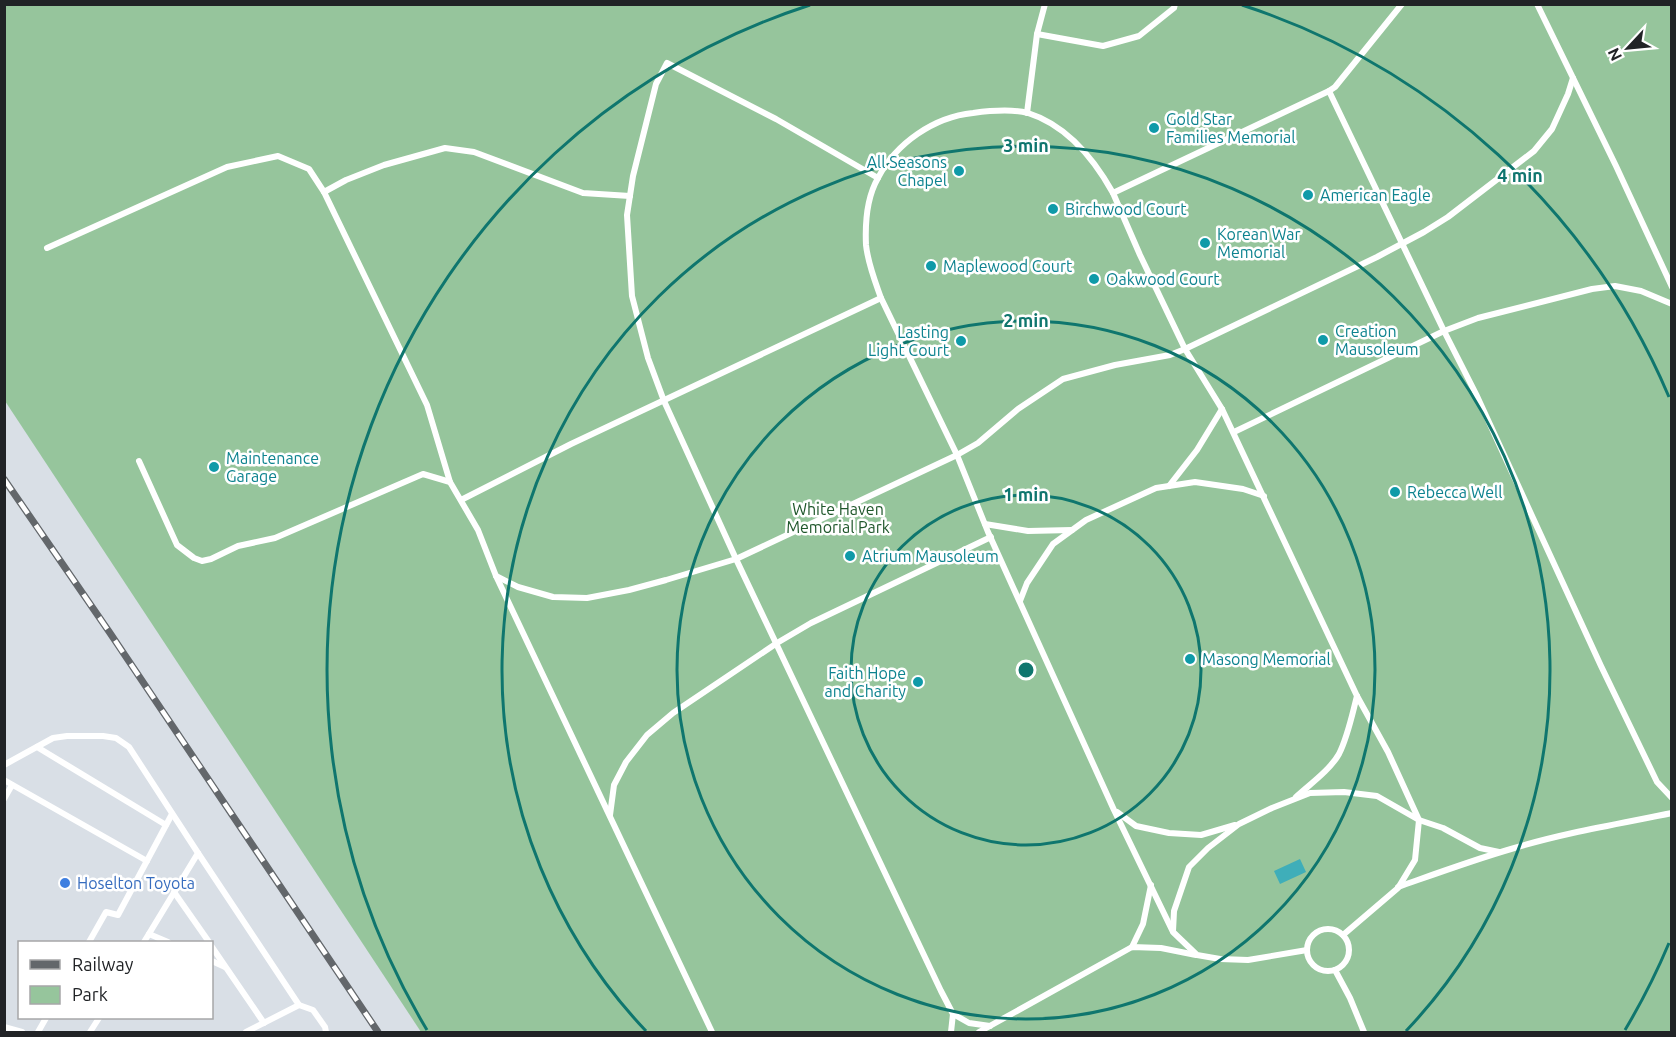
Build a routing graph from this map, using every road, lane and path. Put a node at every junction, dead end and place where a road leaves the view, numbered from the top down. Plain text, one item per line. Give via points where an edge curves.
1 (1045, 4) edge
2 (1175, 4) edge
3 (1402, 4) edge
4 (1537, 4) edge
5 (1037, 34) junction
6 (1573, 78) junction
7 (1329, 91) junction
8 (1027, 113) junction
9 (878, 178) junction
10 (324, 192) junction
11 (1113, 193) junction
12 (630, 196) junction
13 (1402, 244) junction
14 (47, 248) dead end
15 (1671, 287) edge
16 (882, 298) junction
17 (1671, 304) edge
18 (1443, 331) junction
19 (1185, 349) junction
20 (664, 402) junction
21 (1222, 409) junction
22 (1234, 432) junction
23 (957, 455) junction
24 (139, 460) dead end
25 (450, 482) junction
26 (1169, 486) junction
27 (1264, 497) junction
28 (461, 500) junction
29 (985, 524) junction
30 (1073, 530) junction
31 (991, 537) junction
32 (736, 559) junction
33 (496, 576) junction
34 (1020, 601) junction
35 (777, 643) junction
36 (1357, 696) junction
37 (36, 747) junction
38 (4, 765) edge
39 (4, 780) edge
40 (12, 785) junction
41 (1671, 798) edge
42 (4, 799) edge
43 (1292, 800) junction
44 (1114, 810) junction
45 (1671, 813) edge
46 (172, 814) junction
47 (610, 817) junction
48 (1419, 820) junction
49 (1239, 824) junction
50 (166, 825) junction
51 (1499, 852) junction
52 (198, 853) junction
53 (147, 861) junction
54 (1151, 885) junction
55 (1398, 888) junction
56 (174, 892) junction
57 (1173, 932) junction
58 (149, 934) junction
59 (1343, 935) junction
60 (90, 941) edge
61 (145, 941) edge
62 (166, 941) edge
63 (208, 941) edge
64 (1132, 947) junction
65 (213, 948) edge
66 (1307, 950) junction
67 (1197, 955) junction
68 (213, 961) edge
69 (225, 967) junction
70 (1335, 970) junction
71 (299, 1005) junction
72 (952, 1014) junction
73 (98, 1019) edge
74 (264, 1023) junction
75 (990, 1026) junction
76 (4, 1027) edge
77 (22, 1032) edge
78 (90, 1032) edge
79 (246, 1032) edge
80 (326, 1032) edge
81 (712, 1032) edge
82 (951, 1032) edge
83 (979, 1032) edge
84 (1364, 1032) edge

1 - 5 lane
2 - 5 lane via 1139,36 1103,46
3 - 7 lane
4 - 6 lane
5 - 8 lane
6 - 13 lane via 1552,129 1534,151 1448,217
6 - 15 lane
7 - 11 lane
7 - 13 lane
8 - 9 lane via 960,114 938,122 905,143
8 - 11 lane via 1055,126 1085,151
9 - 12 lane via 667,63 656,84
9 - 16 lane via 867,217 866,245
10 - 12 lane via 384,165 445,148 474,152 583,193
10 - 14 lane via 309,169 278,156 227,167
10 - 25 lane via 427,405
11 - 19 lane
12 - 20 lane via 627,215 632,296
13 - 18 lane
13 - 19 lane
16 - 20 lane
16 - 23 lane
17 - 18 lane via 1641,291 1615,286 1478,318
18 - 22 lane
18 - 41 lane via 1601,666 1653,772
19 - 21 lane
19 - 23 lane via 1063,379
20 - 28 lane
20 - 32 lane
21 - 22 lane
21 - 26 lane
22 - 27 lane
23 - 29 lane
23 - 32 lane
24 - 25 lane via 177,545 202,561 238,546 275,538 423,474
25 - 28 lane
26 - 27 lane via 1196,482 1243,489
26 - 30 lane via 1116,505
27 - 36 lane
28 - 33 lane
29 - 30 lane via 1028,531
29 - 31 lane
30 - 34 lane via 1053,544
31 - 34 lane
31 - 35 lane
32 - 33 lane via 587,598 553,597
32 - 35 lane
33 - 47 lane
34 - 44 lane
35 - 47 lane via 647,735 614,785
35 - 72 lane
36 - 43 lane via 1338,755 1321,776
36 - 48 lane
37 - 38 lane
37 - 46 lane via 67,736 116,738 129,747
37 - 50 lane
39 - 40 lane
40 - 42 lane
40 - 53 lane
43 - 48 lane via 1310,793 1377,796
43 - 49 lane
44 - 49 lane via 1136,825 1169,833 1201,835
44 - 54 lane
45 - 51 lane
46 - 50 lane
46 - 52 lane
47 - 81 lane
48 - 51 lane via 1480,848
48 - 55 lane via 1415,860
49 - 57 lane via 1189,867 1174,911
50 - 53 lane
51 - 55 lane
52 - 56 lane
52 - 71 lane
53 - 60 lane via 118,915 106,912
54 - 57 lane
54 - 64 lane via 1143,924
55 - 59 lane
56 - 58 lane
56 - 63 lane
57 - 67 lane
58 - 61 lane
58 - 62 lane
59 - 66 lane via 1324,929 1312,937
59 - 70 lane via 1348,955 1346,962
64 - 67 lane
64 - 75 lane
65 - 69 lane
66 - 67 lane via 1248,960
66 - 70 lane via 1316,967
68 - 69 lane
69 - 74 lane
70 - 84 lane
71 - 74 lane
71 - 80 lane via 313,1010
72 - 75 lane via 969,1023
72 - 82 lane
73 - 78 lane
74 - 79 lane
75 - 83 lane
76 - 77 lane

